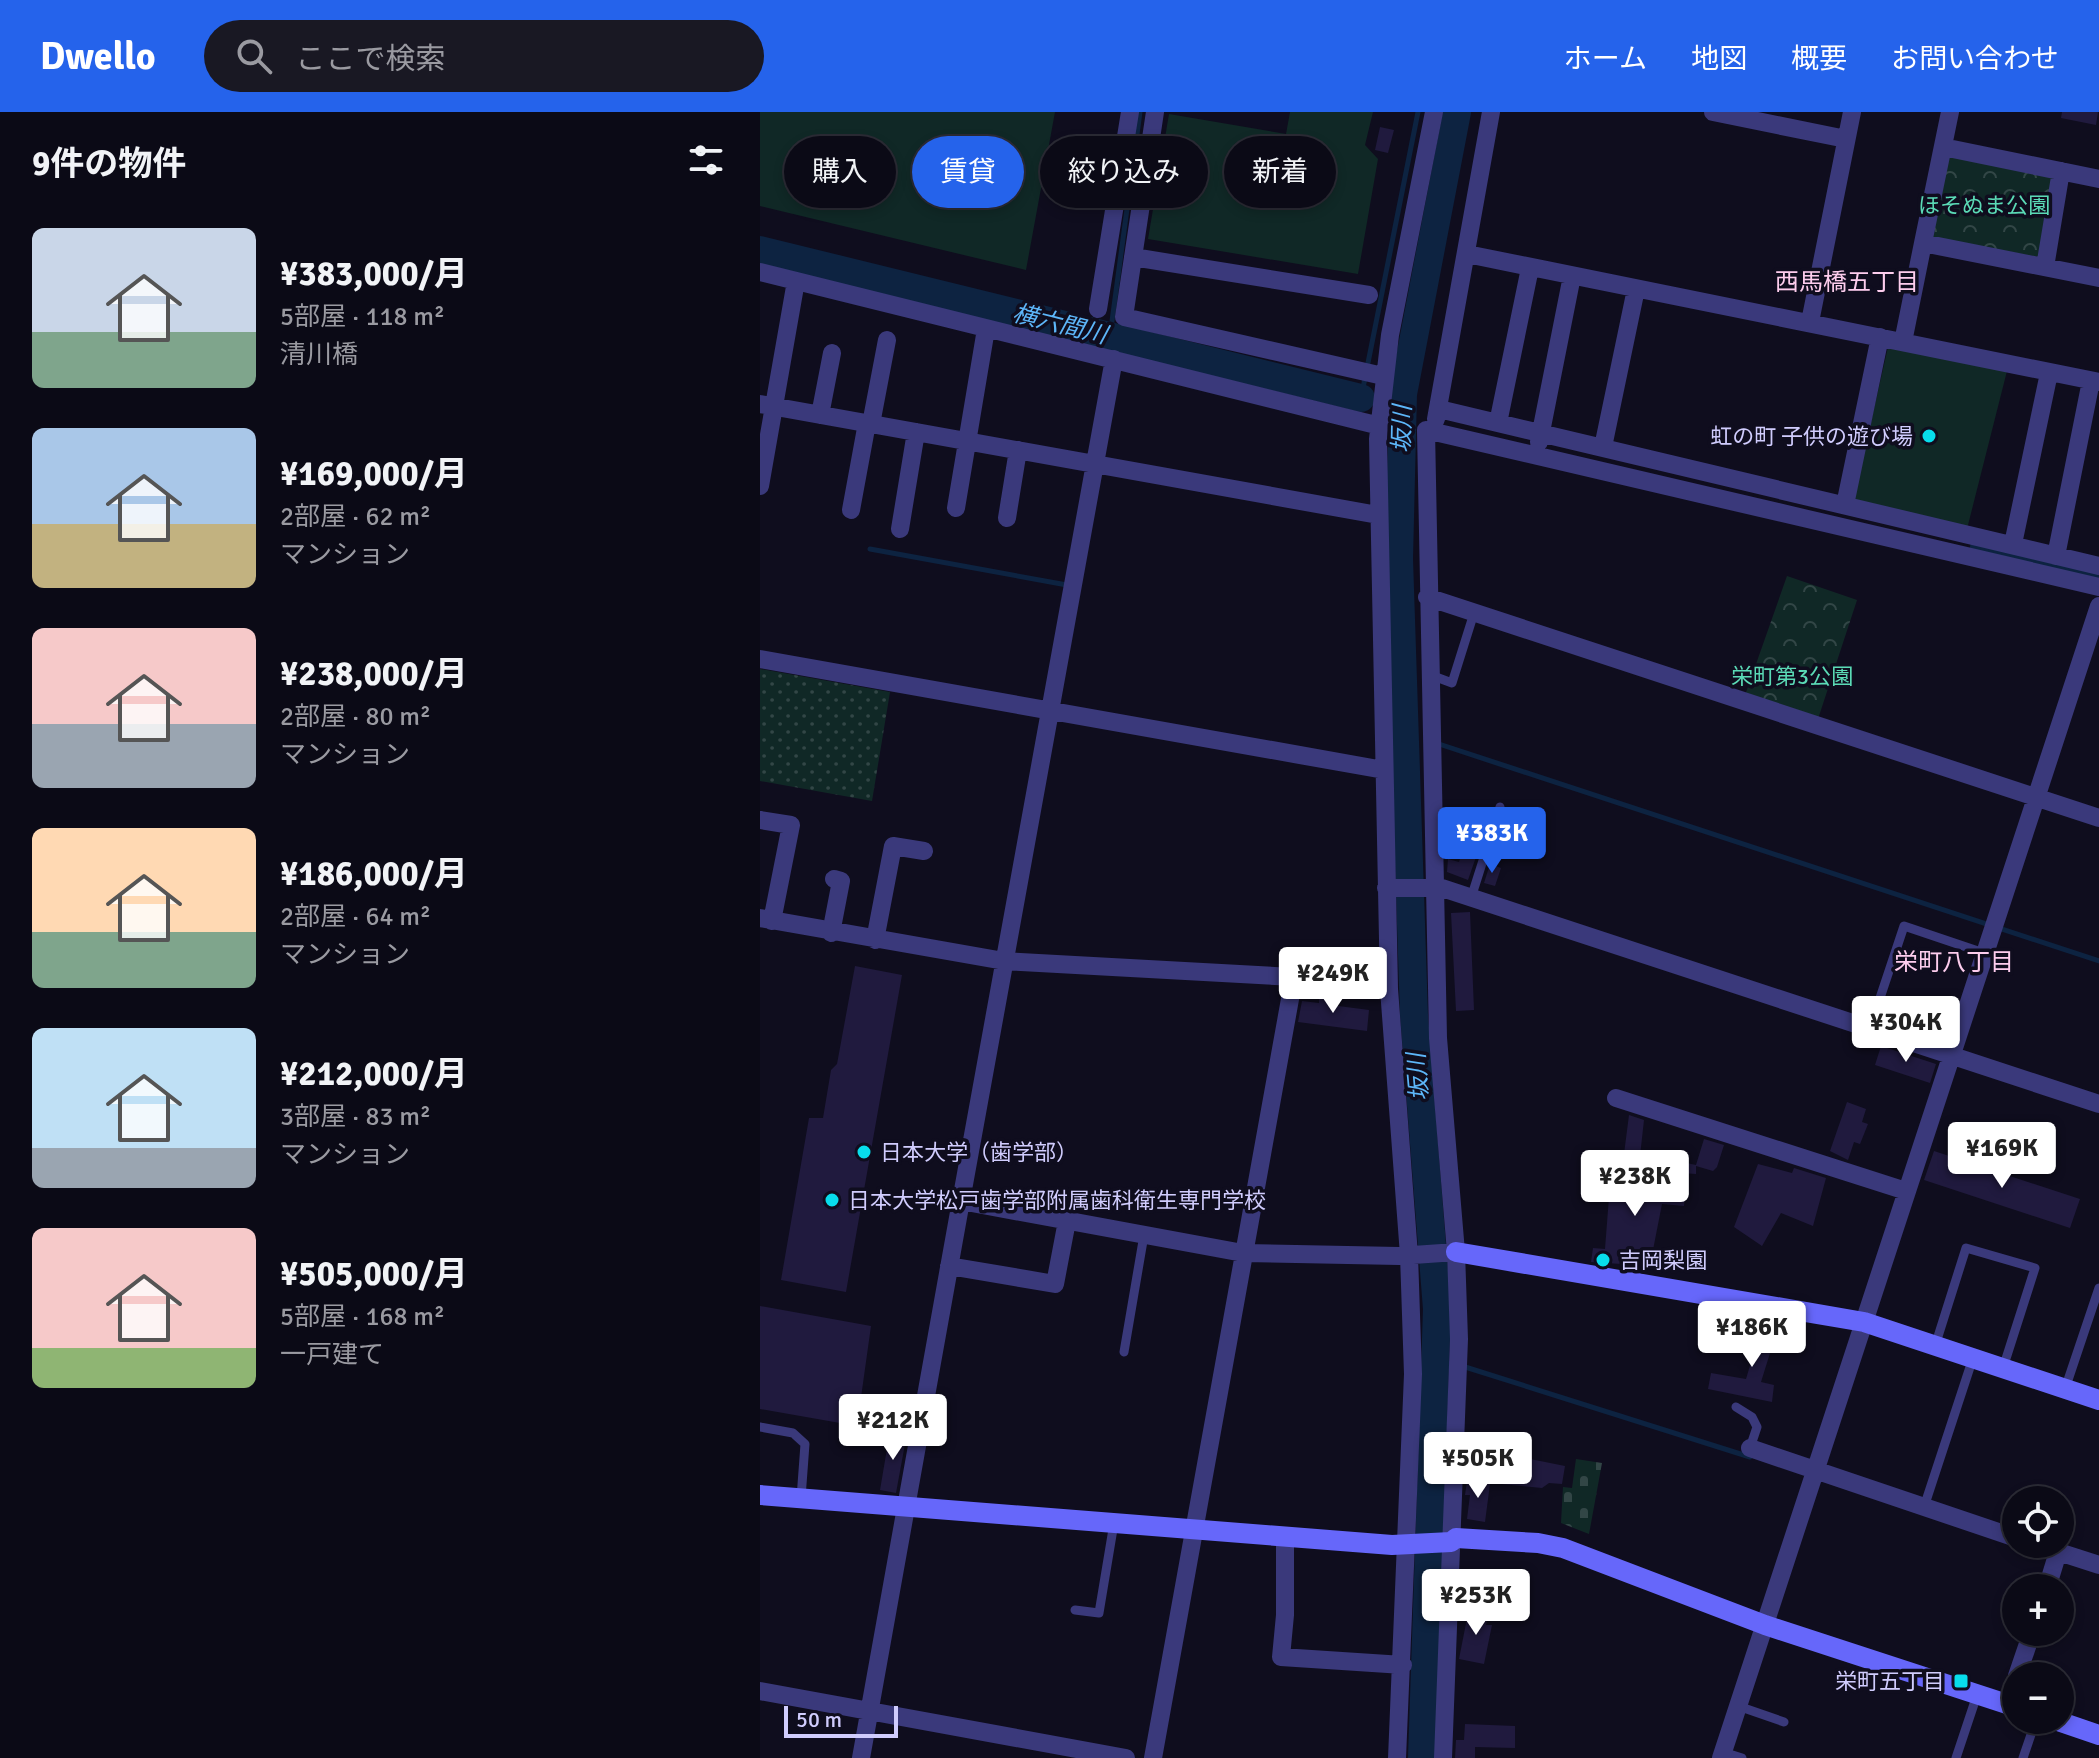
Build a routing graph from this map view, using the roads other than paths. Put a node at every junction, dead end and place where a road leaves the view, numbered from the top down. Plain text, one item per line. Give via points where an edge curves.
1 (1130, 112) edge
2 (1155, 112) edge
3 (1434, 112) edge
4 (1491, 112) edge
5 (1713, 112) edge
6 (1852, 112) edge
7 (1950, 112) edge
8 (1126, 136) edge
9 (1151, 136) edge
10 (1846, 139) junction
11 (1943, 147) junction
12 (2061, 171) junction
13 (2099, 179) edge
14 (1115, 208) edge
15 (1140, 208) edge
16 (1923, 243) junction
17 (1467, 254) junction
18 (1133, 257) junction
19 (2045, 267) junction
20 (1530, 268) junction
21 (760, 272) edge
22 (1572, 276) junction
23 (2099, 278) edge
24 (796, 281) junction
25 (1636, 289) junction
26 (1369, 295) dead end
27 (1098, 309) dead end
28 (1810, 322) junction
29 (986, 329) junction
30 (1880, 337) junction
31 (887, 340) dead end
32 (1903, 342) junction
33 (832, 353) dead end
34 (1114, 359) junction
35 (2049, 373) junction
36 (2095, 382) edge
37 (1383, 383) junction
38 (767, 406) edge
39 (820, 415) junction
40 (1436, 421) junction
41 (1380, 422) junction
42 (1498, 423) junction
43 (869, 424) junction
44 (916, 432) junction
45 (1541, 433) junction
46 (966, 441) junction
47 (1603, 447) junction
48 (1018, 450) junction
49 (1536, 453) junction
50 (1095, 464) junction
51 (760, 486) edge
52 (1845, 505) junction
53 (956, 508) dead end
54 (851, 510) dead end
55 (1378, 515) junction
56 (1007, 518) dead end
57 (900, 529) dead end
58 (2013, 544) junction
59 (2056, 556) junction
60 (2099, 566) edge
61 (2099, 587) edge
62 (1427, 597) junction
63 (2099, 606) edge
64 (1474, 613) junction
65 (760, 659) edge
66 (1436, 677) dead end
67 (1051, 712) junction
68 (1384, 770) junction
69 (2035, 797) junction
70 (1500, 807) dead end
71 (2099, 818) edge
72 (760, 820) edge
73 (924, 851) dead end
74 (834, 879) dead end
75 (1430, 887) junction
76 (1389, 888) junction
77 (1471, 898) junction
78 (766, 919) edge
79 (831, 933) junction
80 (875, 940) junction
81 (1984, 953) junction
82 (1004, 961) junction
83 (1294, 977) junction
84 (1389, 989) junction
85 (1870, 1028) junction
86 (1952, 1055) junction
87 (1616, 1098) dead end
88 (2099, 1104) edge
89 (1906, 1191) junction
90 (961, 1201) junction
91 (1067, 1221) junction
92 (1144, 1235) junction
93 (1453, 1252) junction
94 (1243, 1253) junction
95 (1412, 1254) junction
96 (949, 1266) junction
97 (2099, 1288) edge
98 (1864, 1322) junction
99 (1935, 1346) junction
100 (1124, 1352) dead end
101 (1973, 1358) junction
102 (2003, 1368) junction
103 (2065, 1389) junction
104 (2099, 1400) edge
105 (1736, 1407) dead end
106 (760, 1427) edge
107 (1750, 1448) joint
108 (1815, 1470) junction
109 (760, 1495) edge
110 (800, 1499) junction
111 (906, 1507) junction
112 (1924, 1507) junction
113 (1114, 1523) junction
114 (1193, 1530) junction
115 (2002, 1533) edge
116 (1285, 1537) junction
117 (1449, 1541) junction
118 (1408, 1544) junction
119 (2074, 1557) edge
120 (2099, 1565) edge
121 (1075, 1610) dead end
122 (1765, 1625) junction
123 (1403, 1665) junction
124 (760, 1691) edge
125 (1977, 1695) junction
126 (2002, 1703) edge
127 (1738, 1706) junction
128 (870, 1711) junction
129 (1784, 1722) dead end
130 (2074, 1726) edge
131 (2031, 1734) edge
132 (2099, 1735) edge
133 (1722, 1755) edge
134 (861, 1758) edge
135 (1126, 1758) edge
136 (1153, 1758) edge
137 (1397, 1758) edge
138 (1443, 1758) edge
139 (1742, 1758) edge
140 (1956, 1758) edge
141 (2023, 1758) edge

1 - 8 street
2 - 9 street
3 - 37 street
4 - 17 street
5 - 10 street
6 - 10 street
7 - 11 street
10 - 28 street
11 - 12 street
11 - 16 street
12 - 13 street
12 - 19 street
14 - 27 street
15 - 18 street
16 - 19 street
16 - 32 street
17 - 20 street
17 - 40 street
18 - 26 street
18 - 37 street via 1124,317 1360,371
19 - 23 street
20 - 22 street
20 - 42 street
21 - 24 street
22 - 25 street
22 - 45 street
24 - 29 street
24 - 38 street
25 - 28 street
25 - 47 street
28 - 30 street
29 - 34 street
29 - 46 street
30 - 32 street
30 - 52 street
31 - 43 street
32 - 35 street
33 - 39 street
34 - 41 street
34 - 50 street
35 - 36 street
35 - 58 street
36 - 59 street
37 - 41 street
38 - 39 street
38 - 51 street
39 - 43 street
40 - 42 street
40 - 49 street
40 - 62 street via 1426,430
41 - 55 street
42 - 45 street
43 - 44 street
43 - 54 street
44 - 46 street
44 - 57 street
45 - 47 street
45 - 49 street
46 - 48 street
46 - 53 street
47 - 52 street
48 - 50 street
48 - 56 street
49 - 61 street
50 - 55 street
50 - 67 street
52 - 58 street
55 - 68 street
58 - 59 street
59 - 60 street
62 - 64 street
62 - 75 street
63 - 69 street
64 - 66 lane via 1452,683
64 - 69 street
65 - 67 street
67 - 68 street
67 - 82 street
68 - 76 street
69 - 71 street
69 - 81 street
70 - 77 lane
72 - 78 street via 791,825
73 - 80 street via 893,846
74 - 79 street via 841,881
75 - 76 street
75 - 77 street
75 - 93 street
76 - 84 street
77 - 85 street
78 - 79 street
79 - 80 street
80 - 82 street
81 - 85 lane via 1904,926
81 - 86 street
82 - 83 street
82 - 90 street
83 - 84 street
83 - 94 street
84 - 95 street
85 - 86 street
86 - 88 street
86 - 89 street
87 - 89 street
89 - 98 street
90 - 91 street
90 - 96 street
91 - 92 street
91 - 96 street via 1055,1284
92 - 94 street
92 - 100 lane
93 - 95 street
93 - 98 street
93 - 117 street via 1460,1392
94 - 95 street
94 - 114 street
95 - 118 street
96 - 111 street
97 - 103 lane
98 - 99 street
98 - 108 street
99 - 101 street
99 - 102 lane via 1966,1248 2035,1268
101 - 102 street
101 - 112 lane
102 - 103 street
103 - 104 street
105 - 107 lane via 1757,1427
106 - 110 lane via 793,1433 805,1444
107 - 108 street
108 - 112 street
108 - 122 street
109 - 110 street
110 - 111 street
111 - 113 street
111 - 128 street
112 - 115 street
113 - 114 street
113 - 121 lane via 1099,1613
114 - 116 street
114 - 136 street
116 - 118 street
116 - 123 street via 1281,1657
117 - 118 street
117 - 122 street via 1548,1544
117 - 138 street
118 - 123 street
119 - 120 street
122 - 125 street
122 - 127 street
123 - 137 street
124 - 128 street
125 - 126 street
125 - 140 lane
127 - 129 lane
127 - 133 street
128 - 134 street
128 - 135 street
130 - 132 street
131 - 141 lane
133 - 139 lane

